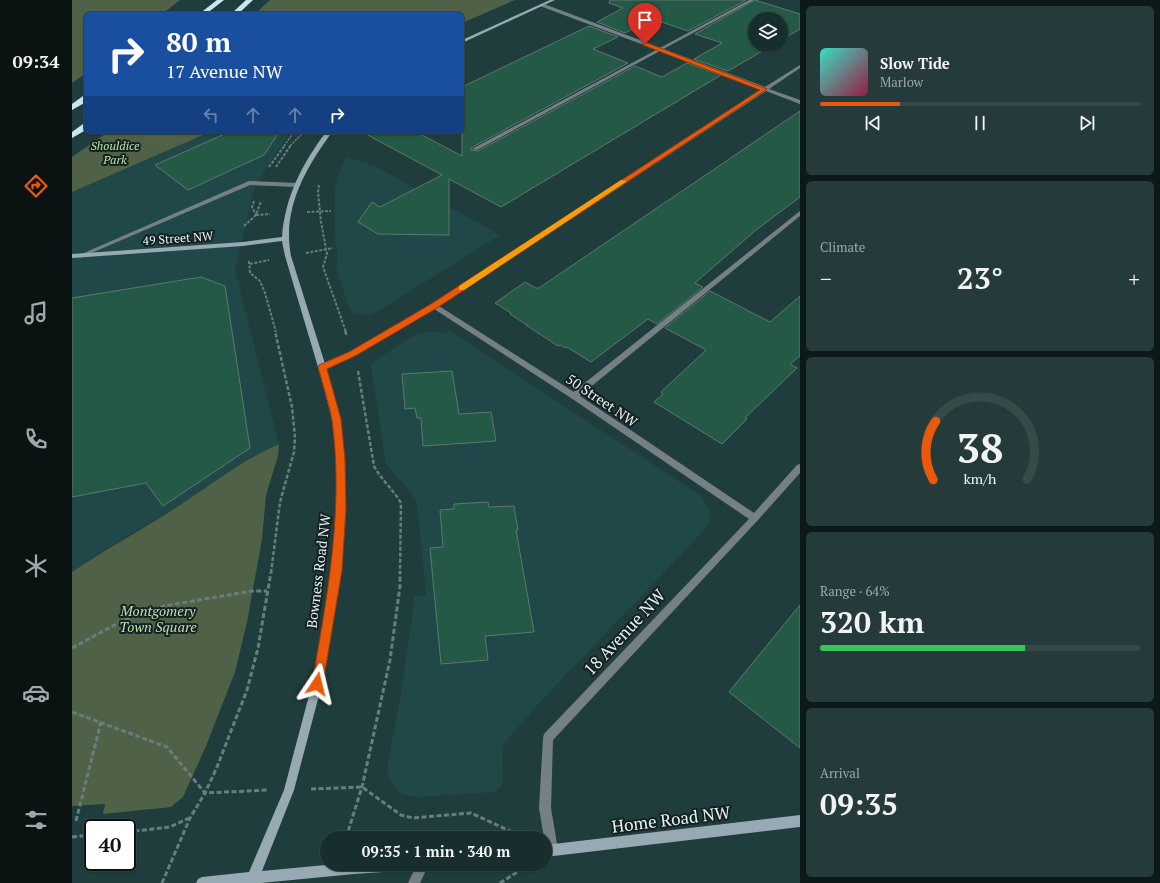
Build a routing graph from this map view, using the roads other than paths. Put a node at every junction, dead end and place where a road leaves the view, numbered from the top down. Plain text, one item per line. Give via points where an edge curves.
1 (221, 0) edge
2 (250, 0) edge
3 (554, 0) edge
4 (752, 0) edge
5 (542, 5) junction
6 (205, 12) edge
7 (236, 12) edge
8 (464, 41) edge
9 (659, 50) junction
10 (800, 66) edge
11 (764, 89) junction
12 (84, 99) edge
13 (800, 102) edge
14 (72, 108) edge
15 (84, 127) edge
16 (328, 134) edge
17 (72, 136) edge
18 (475, 149) dead end
19 (298, 185) junction
20 (800, 213) edge
21 (285, 239) junction
22 (72, 256) edge
23 (80, 256) junction
24 (434, 306) junction
25 (322, 367) junction
26 (574, 396) junction
27 (800, 467) edge
28 (755, 518) junction
29 (800, 821) edge
30 (547, 831) edge
31 (552, 850) edge
32 (346, 871) edge
33 (420, 871) edge
34 (250, 881) edge
35 (202, 883) edge
36 (414, 883) edge

1 - 6 highway
2 - 7 highway
3 - 5 street
4 - 9 street
5 - 8 street
5 - 9 street
9 - 11 street
9 - 18 street
10 - 11 street
11 - 13 street
11 - 24 street
12 - 14 highway
15 - 17 highway
16 - 19 street, Bowness Road NW via 310,159
19 - 21 street, Bowness Road NW via 289,213
19 - 23 street via 249,183
20 - 26 street
21 - 23 street, 49 Street NW
21 - 25 street, Bowness Road NW
22 - 23 street, 49 Street NW
24 - 25 street via 352,354
24 - 26 street, 50 Street NW
25 - 34 street, Bowness Road NW via 336,419 340,459 341,509 336,570 317,684 289,790
26 - 28 street, 50 Street NW
27 - 28 street, 18 Avenue NW
28 - 30 street, 18 Avenue NW via 548,738
29 - 31 street, Home Road NW
32 - 34 street
33 - 36 street
34 - 35 street

